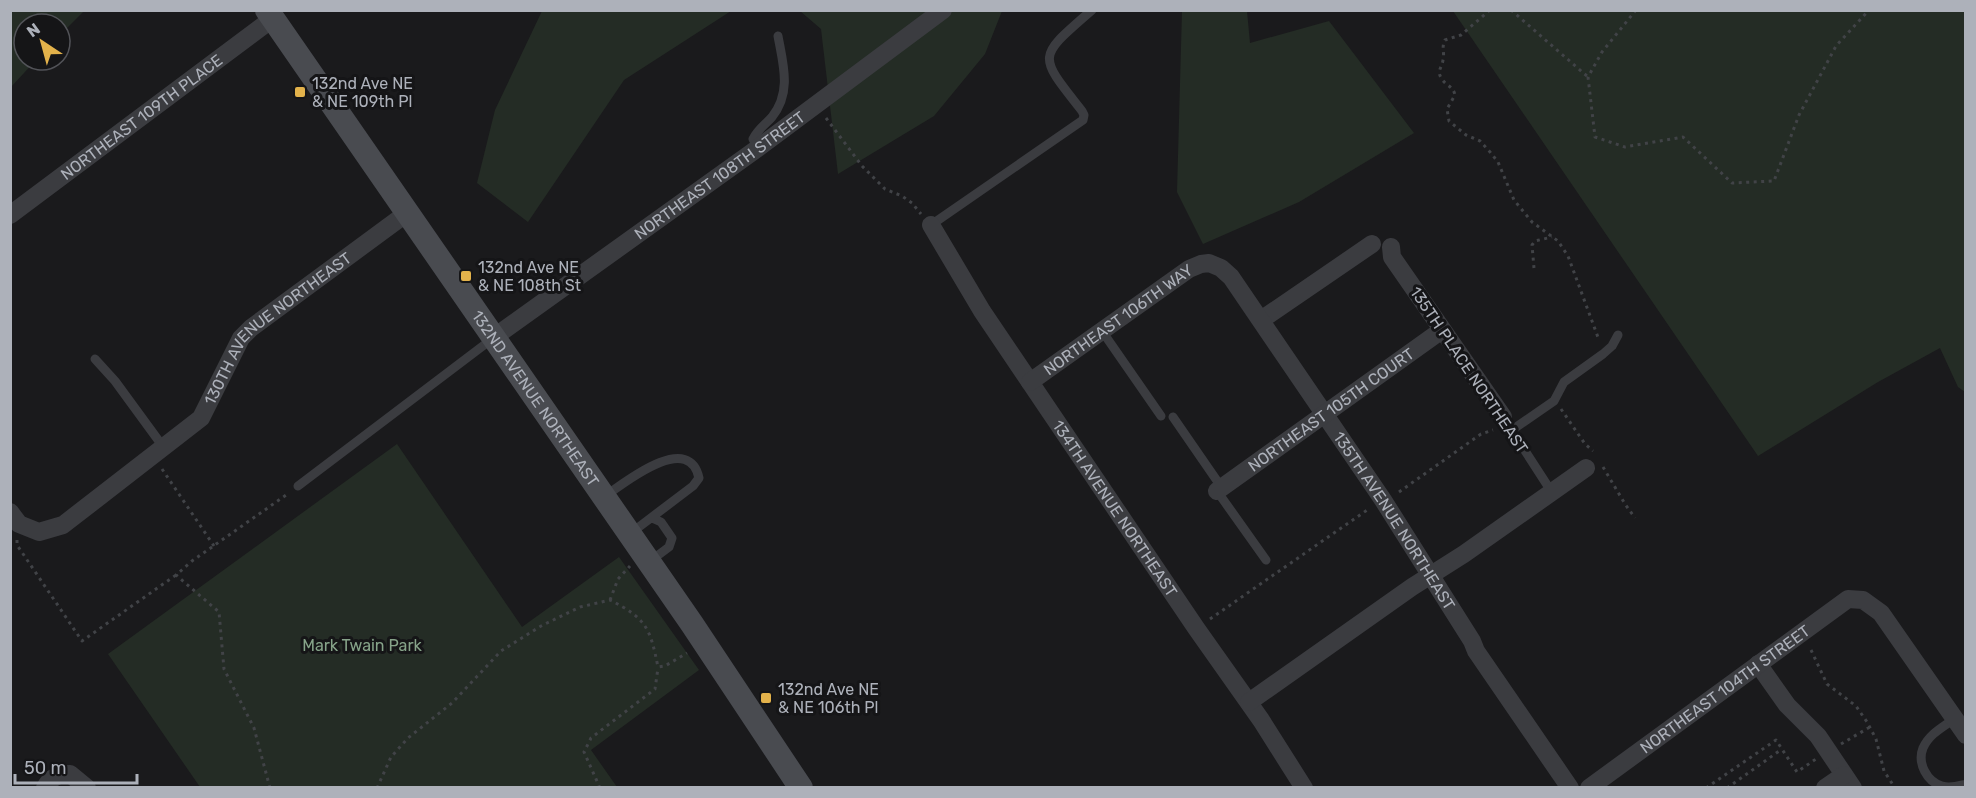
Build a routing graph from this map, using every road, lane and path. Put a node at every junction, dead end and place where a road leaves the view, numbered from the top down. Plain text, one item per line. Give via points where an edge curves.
1 (943, 10) edge
2 (1092, 10) edge
3 (1490, 10) edge
4 (1511, 10) edge
5 (1636, 10) edge
6 (1869, 10) edge
7 (269, 15) edge
8 (778, 36) dead end
9 (1588, 77) junction
10 (816, 105) junction
11 (758, 148) junction
12 (407, 213) junction
13 (10, 214) edge
14 (931, 225) junction
15 (1551, 237) junction
16 (1372, 244) dead end
17 (1390, 247) dead end
18 (1209, 264) joint
19 (1534, 268) dead end
20 (1261, 320) junction
21 (1442, 330) junction
22 (1102, 331) junction
23 (1618, 335) dead end
24 (493, 338) junction
25 (1603, 354) junction
26 (95, 359) dead end
27 (1030, 382) junction
28 (1325, 414) junction
29 (1161, 416) dead end
30 (1173, 417) dead end
31 (1508, 424) junction
32 (164, 448) junction
33 (1586, 468) dead end
34 (162, 469) dead end
35 (298, 486) joint
36 (1220, 489) junction
37 (1551, 491) junction
38 (1397, 493) dead end
39 (604, 497) junction
40 (1373, 506) dead end
41 (10, 512) edge
42 (652, 518) junction
43 (629, 534) junction
44 (17, 538) dead end
45 (214, 546) junction
46 (647, 560) junction
47 (1266, 560) dead end
48 (176, 575) junction
49 (1431, 575) junction
50 (610, 600) junction
51 (1203, 623) dead end
52 (1811, 650) dead end
53 (688, 652) dead end
54 (1758, 664) junction
55 (658, 667) junction
56 (1249, 702) junction
57 (1954, 719) junction
58 (1870, 727) junction
59 (1965, 735) edge
60 (1782, 749) junction
61 (1835, 749) dead end
62 (1821, 756) dead end
63 (1848, 781) edge
64 (1965, 783) edge
65 (45, 788) edge
66 (87, 788) edge
67 (270, 788) edge
68 (377, 788) edge
69 (600, 788) edge
70 (801, 788) edge
71 (1304, 788) edge
72 (1570, 788) edge
73 (1589, 788) edge
74 (1706, 788) edge
75 (1727, 788) edge
76 (1826, 788) edge
77 (1895, 788) edge

1 - 10 street, NORTHEAST 108TH STREET
2 - 14 lane via 1053,46 1048,57 1060,83 1083,111 1083,120
3 - 15 path via 1461,35 1445,40 1442,47 1441,78 1455,94 1447,109 1449,122 1490,152 1514,200
4 - 9 path
5 - 9 path via 1602,52
6 - 9 path via 1836,46 1799,115 1774,181 1732,183 1683,137 1624,147 1595,137
7 - 12 street, 132ND AVENUE NORTHEAST
7 - 13 street, NORTHEAST 109TH PLACE
8 - 11 lane via 785,80 783,100 757,131 753,139
10 - 11 street, NORTHEAST 108TH STREET
10 - 14 path via 862,166 885,189 912,202
11 - 24 street, NORTHEAST 108TH STREET
12 - 24 street, 132ND AVENUE NORTHEAST
12 - 32 street, 130TH AVENUE NORTHEAST via 251,328 241,338 201,418
14 - 27 street, 134TH AVENUE NORTHEAST
15 - 19 path via 1532,245
15 - 25 path via 1568,255
16 - 20 street
17 - 21 street, 135TH PLACE NORTHEAST via 1392,257
18 - 20 street, 135TH AVENUE NORTHEAST via 1231,277
18 - 22 street, NORTHEAST 106TH WAY via 1189,269
20 - 28 street, 135TH AVENUE NORTHEAST
21 - 28 street, NORTHEAST 105TH COURT
21 - 31 street, 135TH PLACE NORTHEAST
22 - 27 street, NORTHEAST 106TH WAY
22 - 29 lane
23 - 25 lane
24 - 35 lane
24 - 39 street, 132ND AVENUE NORTHEAST
25 - 31 lane via 1564,382 1554,401
26 - 32 lane
27 - 56 street, 134TH AVENUE NORTHEAST
28 - 36 street, NORTHEAST 105TH COURT
28 - 49 street, 135TH AVENUE NORTHEAST
30 - 36 lane
31 - 37 lane, 135TH PLACE NORTHEAST
31 - 38 path via 1481,434
32 - 41 street, 130TH AVENUE NORTHEAST via 63,525 39,532 19,524
33 - 37 street
34 - 45 path
35 - 45 path
36 - 47 lane
37 - 49 street
39 - 42 lane via 661,462 689,460 697,467 699,477
39 - 43 street, 132ND AVENUE NORTHEAST
40 - 51 path
42 - 43 lane
42 - 46 lane via 661,522 672,538 669,547
43 - 46 street, 132ND AVENUE NORTHEAST
44 - 48 path via 17,545 82,641
45 - 48 path
46 - 50 path via 629,566 618,579
46 - 70 street, 132ND AVENUE NORTHEAST
48 - 67 path via 219,612 224,669 254,728
49 - 56 street
49 - 72 street, 135TH AVENUE NORTHEAST via 1476,651
50 - 55 path via 646,624
50 - 68 path via 580,607 501,651 452,703 408,738 391,757
52 - 58 path via 1827,684 1856,706
53 - 55 path
54 - 57 street, NORTHEAST 104TH STREET via 1848,599 1863,600 1881,613
54 - 63 street via 1787,705 1818,736
54 - 73 street, NORTHEAST 104TH STREET
55 - 69 path via 655,689 591,738 584,752
56 - 71 street, 134TH AVENUE NORTHEAST
57 - 59 street
57 - 64 lane via 1929,738 1922,762 1926,774 1936,784 1948,787
58 - 61 path
58 - 77 path via 1884,771
60 - 62 path via 1797,772
60 - 74 path via 1776,740
60 - 75 path
63 - 76 street
65 - 66 street via 59,774 70,774

